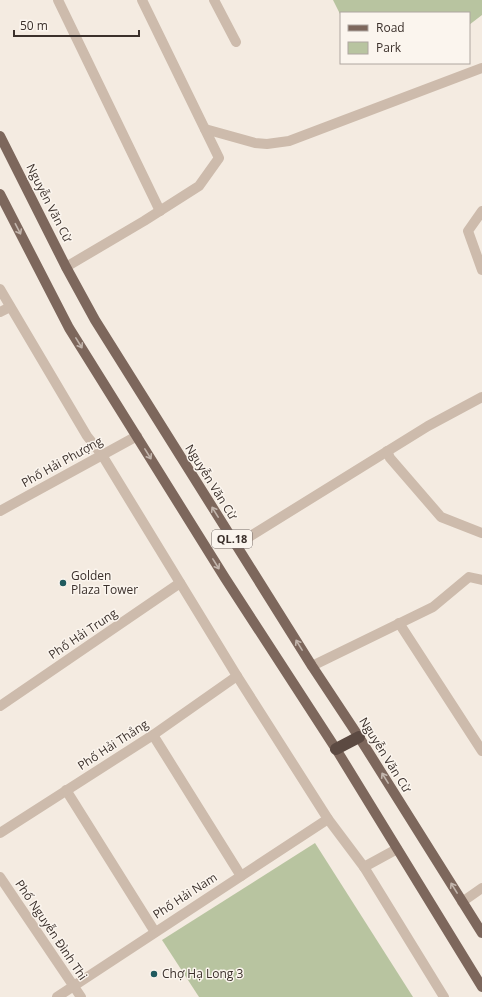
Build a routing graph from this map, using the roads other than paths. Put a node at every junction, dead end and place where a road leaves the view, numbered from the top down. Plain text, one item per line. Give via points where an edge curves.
1 (58, 0) edge
2 (142, 0) edge
3 (214, 0) edge
4 (236, 42) dead end
5 (482, 68) edge
6 (205, 129) junction
7 (0, 136) edge
8 (0, 194) edge
9 (160, 211) junction
10 (482, 211) edge
11 (66, 267) junction
12 (482, 270) edge
13 (0, 289) edge
14 (10, 307) junction
15 (0, 312) edge
16 (482, 397) edge
17 (137, 436) junction
18 (387, 451) junction
19 (102, 455) junction
20 (0, 511) edge
21 (482, 533) edge
22 (236, 545) junction
23 (482, 580) edge
24 (180, 583) junction
25 (399, 623) junction
26 (312, 666) junction
27 (237, 676) junction
28 (0, 706) edge
29 (153, 735) junction
30 (359, 737) junction
31 (336, 749) junction
32 (482, 751) edge
33 (66, 790) junction
34 (328, 819) junction
35 (0, 833) edge
36 (397, 849) junction
37 (364, 867) junction
38 (241, 876) junction
39 (0, 877) edge
40 (482, 888) edge
41 (462, 902) junction
42 (155, 932) junction
43 (482, 933) edge
44 (74, 987) junction
45 (482, 987) edge
46 (57, 997) edge
47 (80, 997) edge
48 (444, 997) edge

1 - 9 street
2 - 6 street
3 - 4 street
5 - 6 street via 289,141 255,143
6 - 9 street via 219,158 199,186
7 - 11 main road, Nguyễn Văn Cừ / QL.18
8 -> 17 main road, QL.18 via 69,328
9 - 11 street
10 - 12 street via 468,232
22 -> 11 main road, Nguyễn Văn Cừ / QL.18 via 94,320
13 - 14 street
14 - 15 street
14 - 19 street via 87,436
16 - 18 street
17 - 19 street, Phố Hải Phượng
17 -> 31 main road, QL.18
18 - 21 street via 390,458 441,517
18 - 22 street
19 - 20 street, Phố Hải Phượng
19 - 24 street
26 -> 22 main road, Nguyễn Văn Cừ / QL.18
23 - 25 street via 469,577 433,607
24 - 27 street
24 - 28 street, Phố Hải Trung
25 - 26 street
25 - 32 street
26 - 30 main road, Nguyễn Văn Cừ / QL.18
27 - 29 street, Phố Hải Thắng
27 - 34 street
29 - 33 street, Phố Hải Thắng
29 - 38 street
30 - 31 highway
41 -> 30 main road, Nguyễn Văn Cừ / QL.18
31 - 36 main road, QL.18
33 - 35 street, Phố Hải Thắng
33 - 42 street
34 - 37 street
34 - 38 street, Phố Hải Nam
36 - 37 street
36 - 45 main road, QL.18
37 - 48 street
38 - 42 street, Phố Hải Nam
39 - 44 street, Phố Nguyễn Đình Thi
40 - 41 street
41 - 43 main road, Nguyễn Văn Cừ / QL.18
42 - 44 street, Phố Hải Nam
44 - 46 street, Phố Hải Nam
44 - 47 street, Phố Nguyễn Đình Thi

